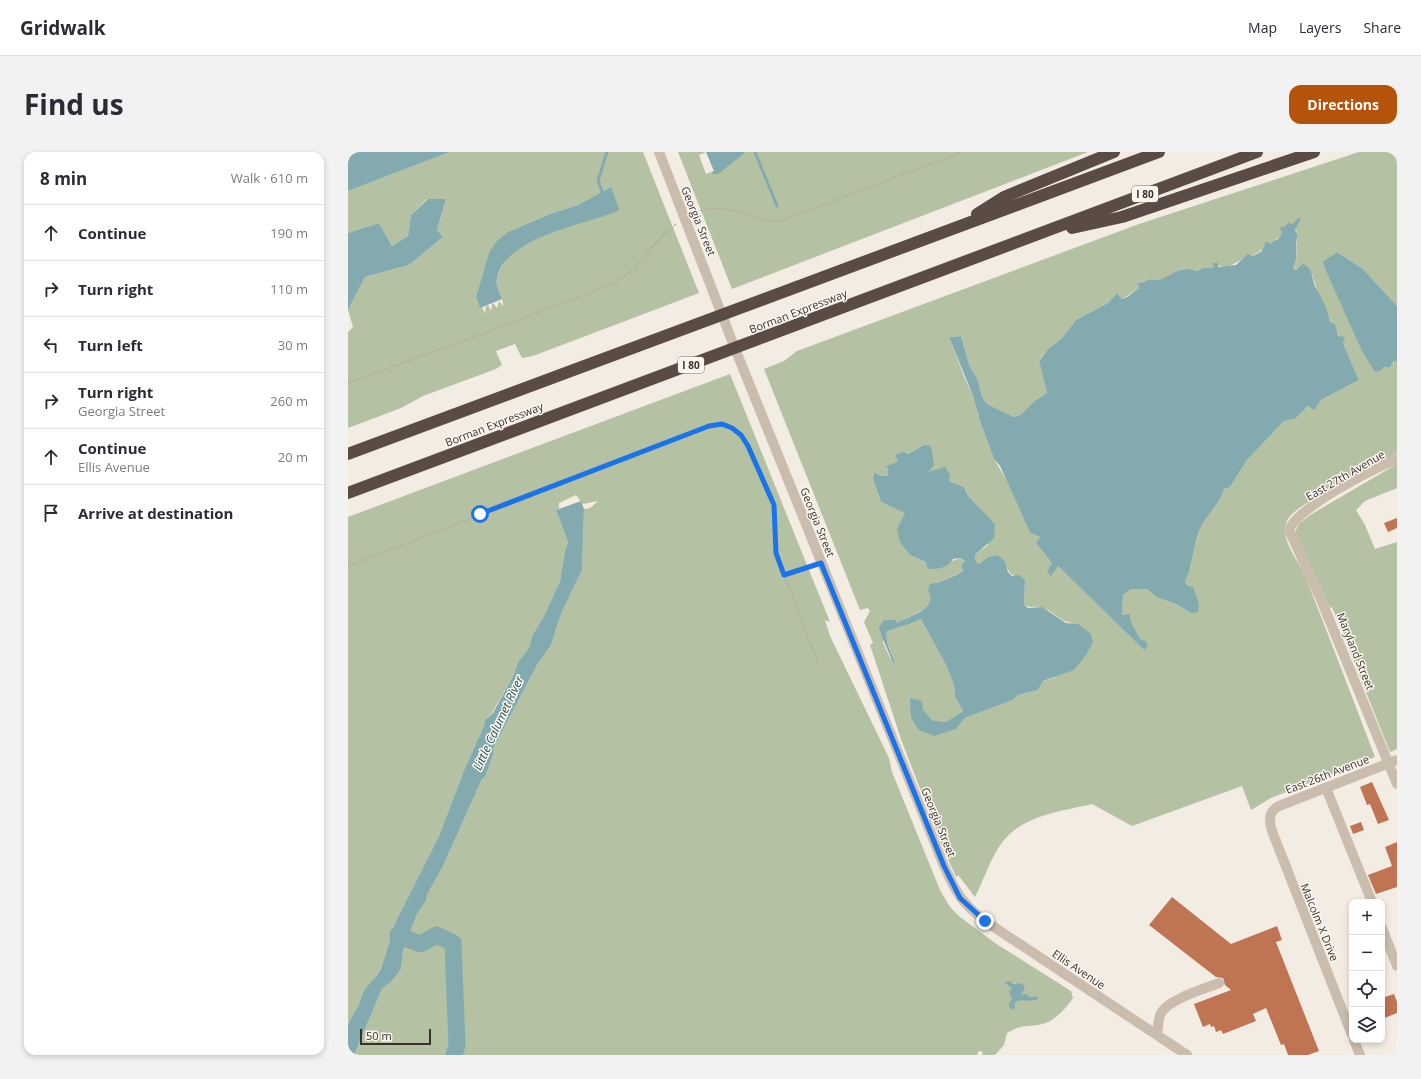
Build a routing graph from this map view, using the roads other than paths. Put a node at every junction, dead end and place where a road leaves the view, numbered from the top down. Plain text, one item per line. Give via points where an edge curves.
1 (659, 152) edge
2 (1114, 152) edge
3 (1159, 152) edge
4 (1256, 152) edge
5 (1314, 152) edge
6 (959, 226) junction
7 (1033, 236) junction
8 (348, 454) edge
9 (1397, 459) edge
10 (348, 493) edge
11 (1289, 530) joint
12 (1393, 762) edge
13 (1397, 784) edge
14 (1326, 788) junction
15 (1270, 816) joint
16 (960, 898) joint
17 (1371, 899) edge
18 (1385, 935) edge
19 (1397, 966) edge
20 (1219, 983) dead end
21 (1349, 1027) edge
22 (1157, 1035) junction
23 (1355, 1043) edge
24 (1187, 1055) edge
25 (1360, 1055) edge

1 - 16 street, Georgia Street via 821,563 944,866
2 - 6 highway via 1004,197
3 - 6 highway, Borman Expressway
4 - 7 highway, Borman Expressway / I 80
5 - 7 highway via 1122,217
6 - 8 highway, Borman Expressway
7 - 10 highway, Borman Expressway / I 80
9 - 11 street, East 27th Avenue via 1317,502 1298,518
11 - 12 street, Maryland Street
12 - 13 street, Maryland Street
12 - 14 street, East 26th Avenue
14 - 15 street, East 26th Avenue via 1274,808
14 - 17 street
15 - 21 street, Malcolm X Drive via 1272,831
16 - 22 street, Ellis Avenue via 985,921
18 - 19 street
20 - 22 street via 1189,995 1164,1010 1160,1016
22 - 24 street, Ellis Avenue
23 - 25 street

